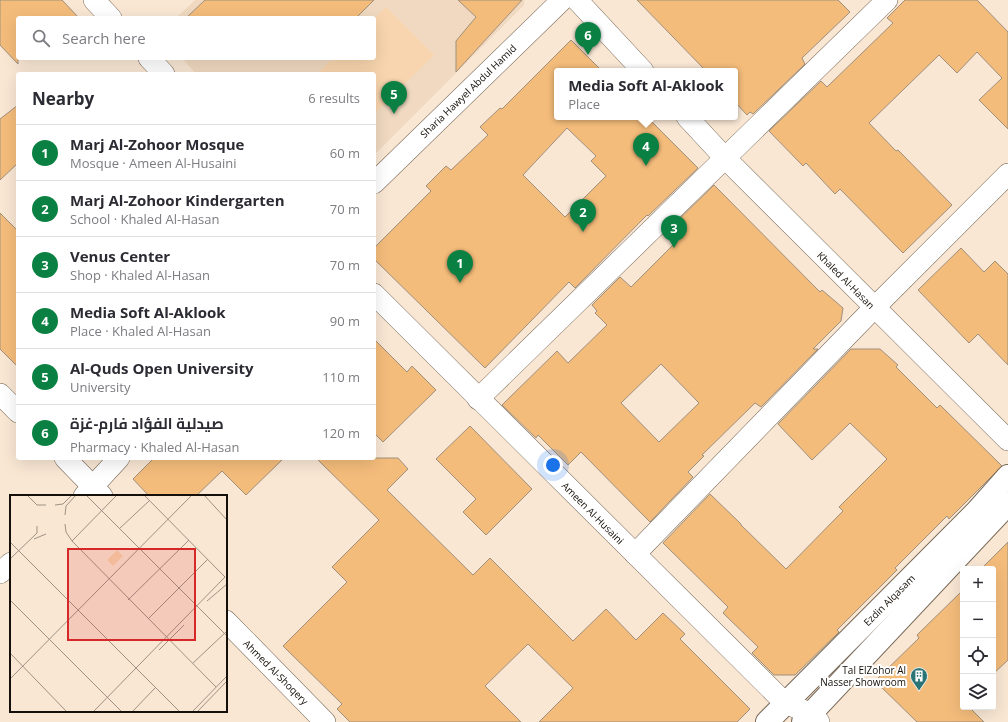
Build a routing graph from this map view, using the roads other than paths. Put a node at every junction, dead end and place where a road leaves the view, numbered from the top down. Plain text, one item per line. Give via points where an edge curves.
1 (94, 0) edge
2 (562, 0) edge
3 (577, 0) edge
4 (887, 0) edge
5 (109, 16) edge
6 (151, 60) edge
7 (640, 68) edge
8 (162, 72) edge
9 (690, 120) edge
10 (725, 158) junction
11 (1008, 174) edge
12 (376, 181) edge
13 (376, 296) edge
14 (874, 308) junction
15 (0, 394) edge
16 (478, 399) junction
17 (16, 410) edge
18 (1008, 440) edge
19 (67, 460) edge
20 (118, 460) edge
21 (1008, 476) edge
22 (93, 493) edge
23 (1008, 504) edge
24 (635, 554) junction
25 (10, 564) edge
26 (0, 573) edge
27 (227, 622) edge
28 (785, 703) junction
29 (811, 719) edge
30 (326, 722) edge
31 (767, 722) edge

1 - 5 street
2 - 12 street, Sharia Hawyel Abdul Hamid
3 - 7 street
4 - 10 street
6 - 8 street
9 - 10 street, Khaled Al-Hasan
10 - 14 street, Khaled Al-Hasan
10 - 16 street
11 - 14 street
13 - 16 street, Ameen Al-Husaini
14 - 18 street, Khaled Al-Hasan
14 - 24 street
15 - 17 street
16 - 24 street, Ameen Al-Husaini
19 - 22 street
20 - 22 street
21 - 28 main road, Ezdin Alqasam via 972,516
23 - 29 main road, Ezdin Alqasam
24 - 28 street, Ameen Al-Husaini
25 - 26 street
27 - 30 street, Ahmed Al-Shoqery
28 - 29 street, Ameen Al-Husaini
28 - 31 main road, Ezdin Alqasam

